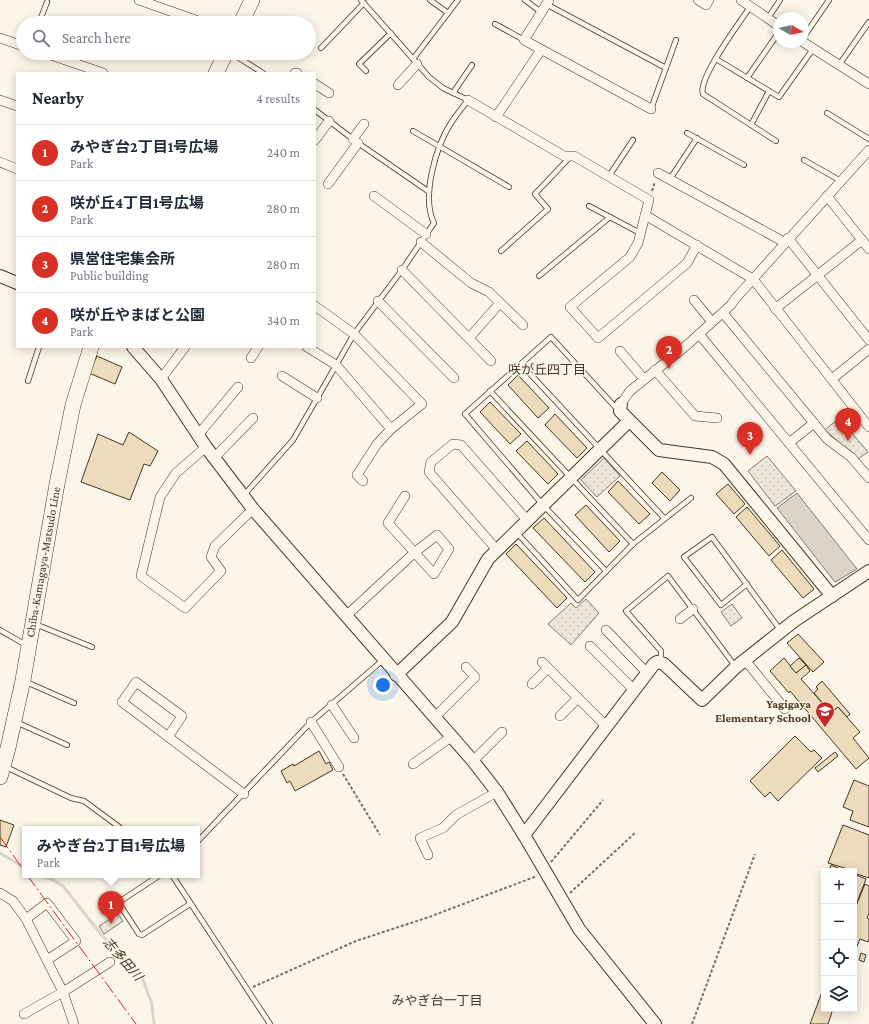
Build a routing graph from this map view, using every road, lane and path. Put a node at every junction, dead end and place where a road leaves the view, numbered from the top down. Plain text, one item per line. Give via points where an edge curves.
1 (139, 0) edge
2 (252, 0) edge
3 (430, 0) edge
4 (458, 0) edge
5 (525, 0) edge
6 (698, 0) edge
7 (709, 0) edge
8 (741, 0) edge
9 (780, 0) edge
10 (829, 0) edge
11 (47, 2) dead end
12 (363, 2) edge
13 (545, 5) edge
14 (750, 7) junction
15 (448, 13) junction
16 (42, 16) edge
17 (184, 16) edge
18 (244, 16) edge
19 (768, 18) junction
20 (773, 22) edge
21 (869, 22) edge
22 (496, 24) dead end
23 (809, 29) edge
24 (391, 33) junction
25 (0, 38) edge
26 (524, 40) junction
27 (676, 40) dead end
28 (773, 41) edge
29 (16, 44) edge
30 (809, 46) edge
31 (321, 48) dead end
32 (813, 48) junction
33 (541, 50) junction
34 (716, 59) junction
35 (65, 60) edge
36 (222, 60) edge
37 (242, 60) edge
38 (415, 61) junction
39 (472, 65) dead end
40 (839, 65) junction
41 (666, 68) junction
42 (366, 71) dead end
43 (100, 72) edge
44 (216, 72) edge
45 (261, 72) edge
46 (748, 78) junction
47 (869, 84) edge
48 (316, 85) edge
49 (398, 85) dead end
50 (770, 91) junction
51 (329, 93) dead end
52 (453, 93) junction
53 (0, 100) edge
54 (468, 100) junction
55 (16, 106) edge
56 (651, 109) joint
57 (316, 111) edge
58 (827, 113) dead end
59 (496, 117) junction
60 (329, 121) junction
61 (364, 124) dead end
62 (751, 125) junction
63 (413, 131) dead end
64 (687, 133) dead end
65 (697, 138) junction
66 (316, 139) edge
67 (869, 139) edge
68 (633, 140) dead end
69 (355, 141) junction
70 (776, 141) dead end
71 (440, 148) junction
72 (868, 153) edge
73 (571, 156) junction
74 (804, 160) dead end
75 (0, 162) edge
76 (744, 165) dead end
77 (16, 169) edge
78 (658, 173) joint
79 (609, 176) junction
80 (670, 179) junction
81 (841, 181) junction
82 (328, 184) dead end
83 (509, 187) dead end
84 (428, 191) junction
85 (374, 196) dead end
86 (827, 196) junction
87 (649, 200) junction
88 (589, 206) dead end
89 (645, 215) junction
90 (610, 217) junction
91 (640, 233) junction
92 (426, 234) junction
93 (786, 240) junction
94 (862, 240) junction
95 (421, 242) junction
96 (697, 245) junction
97 (869, 249) edge
98 (501, 251) dead end
99 (402, 270) junction
100 (817, 274) junction
101 (0, 276) edge
102 (539, 276) dead end
103 (753, 279) junction
104 (16, 283) edge
105 (694, 300) dead end
106 (378, 301) junction
107 (500, 303) junction
108 (316, 307) edge
109 (775, 309) junction
110 (723, 313) junction
111 (712, 322) junction
112 (523, 325) dead end
113 (354, 334) junction
114 (699, 334) junction
115 (469, 338) junction
116 (869, 340) edge
117 (39, 348) edge
118 (91, 348) edge
119 (134, 348) edge
120 (184, 348) edge
121 (257, 348) edge
122 (309, 348) edge
123 (869, 349) edge
124 (620, 351) dead end
125 (251, 358) dead end
126 (492, 361) dead end
127 (521, 364) junction
128 (336, 365) junction
129 (655, 370) junction
130 (282, 376) dead end
131 (454, 378) dead end
132 (161, 379) junction
133 (832, 379) junction
134 (644, 380) junction
135 (28, 381) dead end
136 (238, 387) dead end
137 (490, 391) junction
138 (317, 398) junction
139 (620, 408) junction
140 (253, 418) dead end
141 (717, 418) dead end
142 (629, 421) junction
143 (814, 423) junction
144 (869, 427) edge
145 (391, 429) junction
146 (198, 435) junction
147 (789, 443) junction
148 (206, 447) junction
149 (601, 449) junction
150 (214, 458) junction
151 (571, 478) junction
152 (869, 478) edge
153 (363, 481) dead end
154 (243, 496) junction
155 (405, 496) dead end
156 (691, 498) dead end
157 (543, 505) junction
158 (253, 509) junction
159 (664, 518) junction
160 (527, 520) junction
161 (516, 532) junction
162 (869, 540) edge
163 (633, 544) junction
164 (497, 550) junction
165 (606, 571) junction
166 (869, 571) edge
167 (746, 584) junction
168 (832, 596) junction
169 (693, 609) junction
170 (346, 616) junction
171 (680, 619) dead end
172 (33, 623) junction
173 (0, 630) edge
174 (606, 630) dead end
175 (781, 631) junction
176 (28, 646) junction
177 (590, 646) dead end
178 (92, 647) dead end
179 (383, 660) junction
180 (661, 663) junction
181 (740, 664) junction
182 (466, 667) dead end
183 (647, 673) junction
184 (396, 675) junction
185 (23, 680) junction
186 (532, 684) dead end
187 (634, 690) junction
188 (578, 698) junction
189 (74, 703) dead end
190 (332, 704) junction
191 (785, 709) dead end
192 (560, 716) dead end
193 (434, 718) junction
194 (14, 721) junction
195 (311, 722) junction
196 (606, 726) junction
197 (502, 732) dead end
198 (168, 737) junction
199 (451, 737) junction
200 (354, 738) dead end
201 (67, 745) dead end
202 (473, 761) junction
203 (413, 764) dead end
204 (339, 767) joint
205 (2, 772) edge
206 (497, 792) junction
207 (244, 794) junction
208 (603, 800) dead end
209 (118, 826) edge
210 (635, 833) dead end
211 (380, 835) dead end
212 (524, 835) junction
213 (200, 839) edge
214 (755, 854) dead end
215 (428, 855) dead end
216 (545, 872) junction
217 (155, 878) edge
218 (174, 878) edge
219 (0, 893) edge
220 (563, 901) junction
221 (190, 904) junction
222 (26, 919) junction
223 (47, 960) junction
224 (110, 962) dead end
225 (246, 990) junction
226 (63, 992) junction
227 (24, 1014) dead end
228 (74, 1024) edge
229 (270, 1024) edge
230 (655, 1024) edge
231 (692, 1024) edge

1 - 17 street
2 - 18 main road
3 - 15 lane
4 - 15 lane
5 - 13 lane
6 - 7 street via 706,5
8 - 14 street
9 - 19 lane
10 - 23 lane
11 - 16 lane
12 - 24 lane
12 - 31 lane
13 - 26 street
13 - 41 lane
14 - 19 street
14 - 34 lane
15 - 38 lane
19 - 20 street
21 - 40 lane
22 - 26 lane
24 - 38 lane
24 - 42 lane via 359,64
25 - 29 street
26 - 33 street
27 - 41 lane
28 - 46 lane
30 - 32 street
32 - 40 street
32 - 50 lane via 779,96
33 - 56 street
33 - 59 street
34 - 46 lane
34 - 62 lane via 708,71 701,90 703,94
35 - 43 street
36 - 44 main road
37 - 45 lane
38 - 49 street
38 - 52 lane via 429,77
39 - 52 lane
40 - 47 street
41 - 56 lane
46 - 50 lane
48 - 51 street
50 - 62 lane
52 - 54 lane
53 - 55 street
54 - 59 street
54 - 71 lane via 450,124
57 - 60 lane
58 - 67 lane
59 - 73 street via 564,156
60 - 66 street
60 - 69 lane
61 - 69 street
62 - 70 lane
63 - 71 lane
64 - 65 lane
65 - 76 lane
65 - 80 lane
68 - 79 lane
69 - 82 street
69 - 84 lane
71 - 83 lane
71 - 84 lane
72 - 81 street
73 - 79 street
73 - 98 lane via 535,194 548,209
74 - 81 lane
75 - 77 street
78 - 80 street
78 - 87 path
79 - 87 street
80 - 93 street
81 - 86 street
84 - 92 lane via 428,206 434,223
85 - 92 street
86 - 93 street
86 - 94 street
87 - 89 street
88 - 90 lane
89 - 91 street
89 - 96 street
90 - 91 lane
90 - 102 lane
91 - 96 street via 630,257 570,307 598,338 687,264
92 - 95 lane
93 - 100 street
93 - 103 street
94 - 97 street
94 - 100 street
95 - 99 lane
95 - 107 street
96 - 103 street
99 - 106 lane
99 - 115 street
100 - 109 street
100 - 116 street
101 - 104 street
103 - 109 street
103 - 110 street
105 - 111 street
106 - 113 lane
106 - 131 street
107 - 112 street
107 - 115 street
108 - 113 street
109 - 133 street
110 - 111 street
110 - 143 street
111 - 114 street
113 - 128 lane
113 - 145 street via 422,404
114 - 129 street
114 - 147 street
115 - 126 street
117 - 135 lane
118 - 172 main road, Chiba-Kamagaya-Matsudo Line via 73,405
119 - 132 street
120 - 132 street
121 - 125 street
122 - 128 street
123 - 133 street
124 - 134 street
127 - 137 lane
127 - 139 lane via 551,337
127 - 149 lane
128 - 138 lane
128 - 145 street
129 - 134 street
129 - 141 street via 695,416
130 - 138 street
132 - 146 street
133 - 144 street
134 - 139 street via 630,391
136 - 146 street
137 - 151 lane
137 - 157 lane via 465,414
138 - 154 lane via 293,440
139 - 142 street
140 - 150 street
142 - 149 street
142 - 168 street via 659,450 716,458 724,464
143 - 147 street
143 - 152 street via 827,439 851,457
145 - 153 street via 377,444 357,475
146 - 148 street
147 - 162 street
148 - 150 street
148 - 158 street via 176,473 160,497 141,576 185,608 221,571 211,557 215,546
149 - 151 street
149 - 159 lane
150 - 154 street
151 - 157 street
151 - 163 lane
154 - 158 street
155 - 170 street via 388,523 414,553
156 - 159 lane
157 - 160 street
157 - 165 lane
158 - 170 street
159 - 163 lane
160 - 161 street
160 - 164 street via 461,445 453,444 431,462 429,472
161 - 164 street
161 - 165 lane via 578,600
163 - 165 lane
164 - 184 street via 488,559 452,622
166 - 168 street
167 - 167 lane via 712,537 684,557 721,605
167 - 175 lane
168 - 175 street
169 - 171 street
169 - 180 lane via 668,576 626,611 661,651
169 - 181 lane
170 - 179 street
172 - 176 main road, Chiba-Kamagaya-Matsudo Line
172 - 178 lane
173 - 176 lane
174 - 183 street
175 - 181 street
176 - 185 main road, Chiba-Kamagaya-Matsudo Line
177 - 187 street
179 - 184 street
179 - 190 lane
180 - 181 street via 702,700
180 - 183 street via 656,662
181 - 191 street
182 - 193 street via 475,677
183 - 187 street
184 - 193 street
185 - 189 lane
185 - 194 main road, Chiba-Kamagaya-Matsudo Line
186 - 188 street via 545,665
187 - 196 street
188 - 192 street
188 - 196 street
190 - 195 lane
190 - 200 street
193 - 199 street
194 - 201 lane
194 - 205 main road, Chiba-Kamagaya-Matsudo Line
195 - 204 street
195 - 207 lane
196 - 212 street
197 - 202 street
198 - 198 street via 182,716 136,682 122,702
198 - 207 street
199 - 202 street
199 - 203 street
202 - 206 street
204 - 211 path
205 - 209 lane via 84,801
206 - 212 street
206 - 215 street via 456,815 443,828 420,838
207 - 213 lane
208 - 216 path
210 - 220 path
212 - 216 street
214 - 231 path
216 - 220 street
216 - 225 path via 429,917 356,941
217 - 221 lane via 122,900 120,905 138,934 142,935
218 - 221 lane
219 - 222 street via 13,900
220 - 230 street via 579,929
221 - 225 lane
222 - 223 street
222 - 223 street via 47,902 76,941
223 - 226 street
224 - 226 street
225 - 229 lane
226 - 227 street
226 - 228 street

